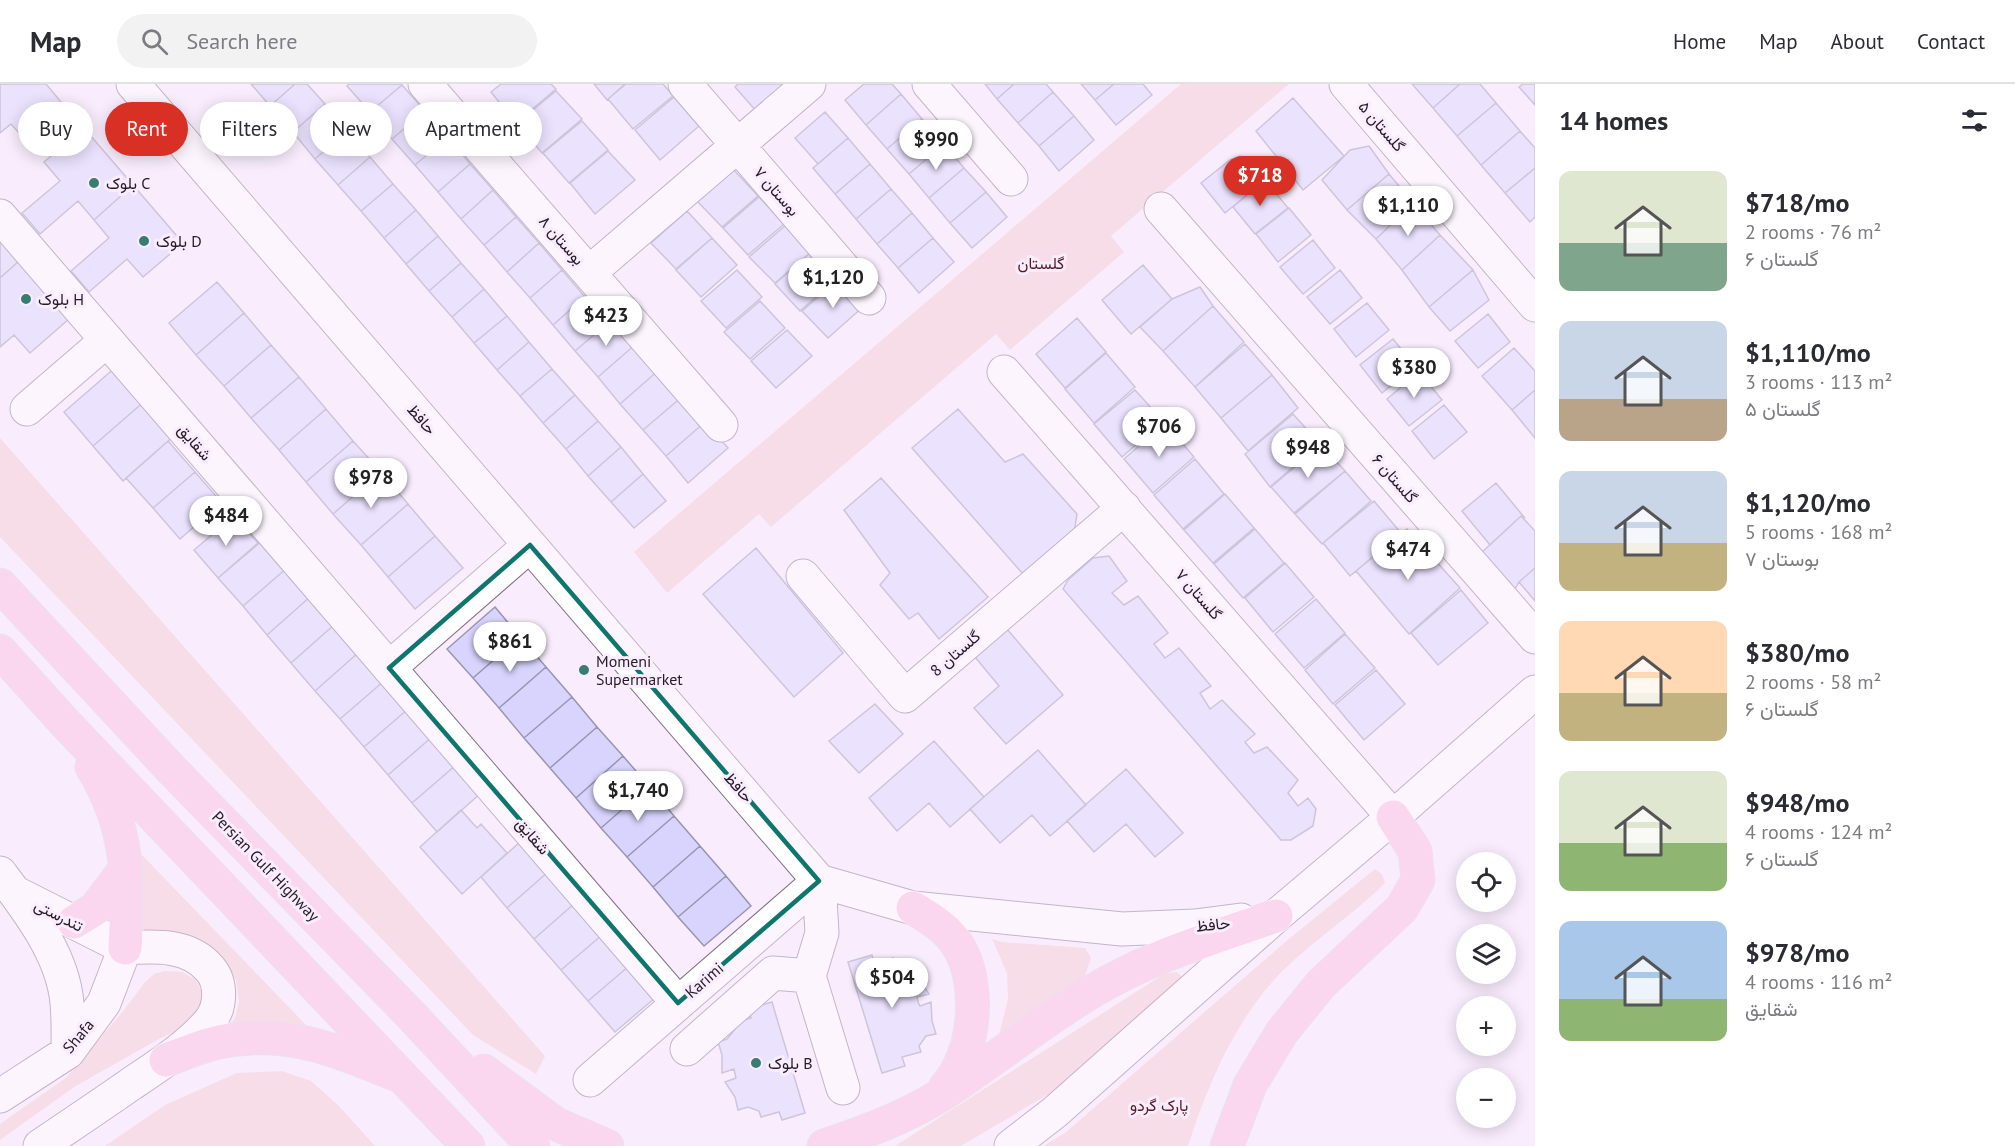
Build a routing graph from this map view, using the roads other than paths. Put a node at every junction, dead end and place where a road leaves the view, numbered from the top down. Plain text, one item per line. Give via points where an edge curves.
1 (134, 84) edge
2 (424, 84) edge
3 (685, 84) edge
4 (809, 84) edge
5 (929, 84) edge
6 (1346, 84) edge
7 (738, 145) junction
8 (1011, 178) dead end
9 (1161, 209) dead end
10 (0, 216) edge
11 (590, 272) junction
12 (869, 297) dead end
13 (1535, 305) edge
14 (107, 340) junction
15 (1004, 372) dead end
16 (27, 409) dead end
17 (721, 425) dead end
18 (1124, 508) junction
19 (530, 545) junction
20 (803, 576) dead end
21 (0, 585) edge
22 (1535, 637) edge
23 (0, 651) edge
24 (389, 668) junction
25 (1535, 692) edge
26 (66, 724) junction
27 (1393, 817) junction
28 (126, 868) junction
29 (819, 880) junction
30 (7, 883) edge
31 (913, 908) junction
32 (1276, 916) junction
33 (74, 922) junction
34 (125, 948) junction
35 (809, 976) junction
36 (678, 1003) junction
37 (410, 1014) junction
38 (687, 1049) dead end
39 (68, 1052) junction
40 (166, 1060) junction
41 (405, 1078) junction
42 (590, 1080) dead end
43 (843, 1088) dead end
44 (940, 1095) junction
45 (0, 1096) edge
46 (40, 1146) edge
47 (468, 1146) edge
48 (533, 1146) edge
49 (607, 1146) edge
50 (824, 1146) edge
51 (1011, 1146) edge
52 (1227, 1146) edge

1 - 19 street, حافظ
2 - 11 street, بوستان ۸
3 - 7 street, بوستان ۷
4 - 7 street
5 - 8 street
6 - 13 street, گلستان ۵
7 - 11 street
7 - 12 street, بوستان ۷
9 - 22 street, گلستان ۶
10 - 14 street, شقایق
11 - 17 street, بوستان ۸
14 - 16 street
14 - 24 street, شقایق
15 - 18 street, گلستان ۷
18 - 20 street, گلستان 8 via 905,696
18 - 27 street, گلستان ۷
19 - 24 street
19 - 29 street, حافظ
21 - 37 highway, Persian Gulf Highway
23 - 26 highway
24 - 36 street, شقایق
25 - 27 street
26 - 28 highway via 106,790 123,843
26 - 41 highway
27 - 32 street
27 - 52 highway via 1415,851 1418,880 1402,908 1321,984 1282,1032 1250,1085
28 - 33 highway via 95,909
28 - 34 highway
29 - 31 street, حافظ
29 - 35 street via 822,933
29 - 36 street, Karimi
30 - 33 street, تندرستی
30 - 39 street via 44,937 60,969 66,996
31 - 32 street, حافظ via 1122,929 1195,926
31 - 44 highway via 949,934 965,960 973,991 971,1031 958,1069
32 - 44 highway via 1150,961 1091,992
32 - 51 street via 1055,1112
33 - 34 street, تندرستی
34 - 39 street, Shafa via 104,1003
34 - 40 street via 167,947 192,955 212,971 218,987 219,999 211,1020
35 - 38 street via 773,973
35 - 43 street
36 - 42 street, Karimi
37 - 48 highway, Persian Gulf Highway
37 - 49 highway via 556,1124
39 - 45 street, Shafa
40 - 41 highway via 217,1043 268,1037 302,1041
40 - 46 street
41 - 47 highway
44 - 50 highway via 883,1126

